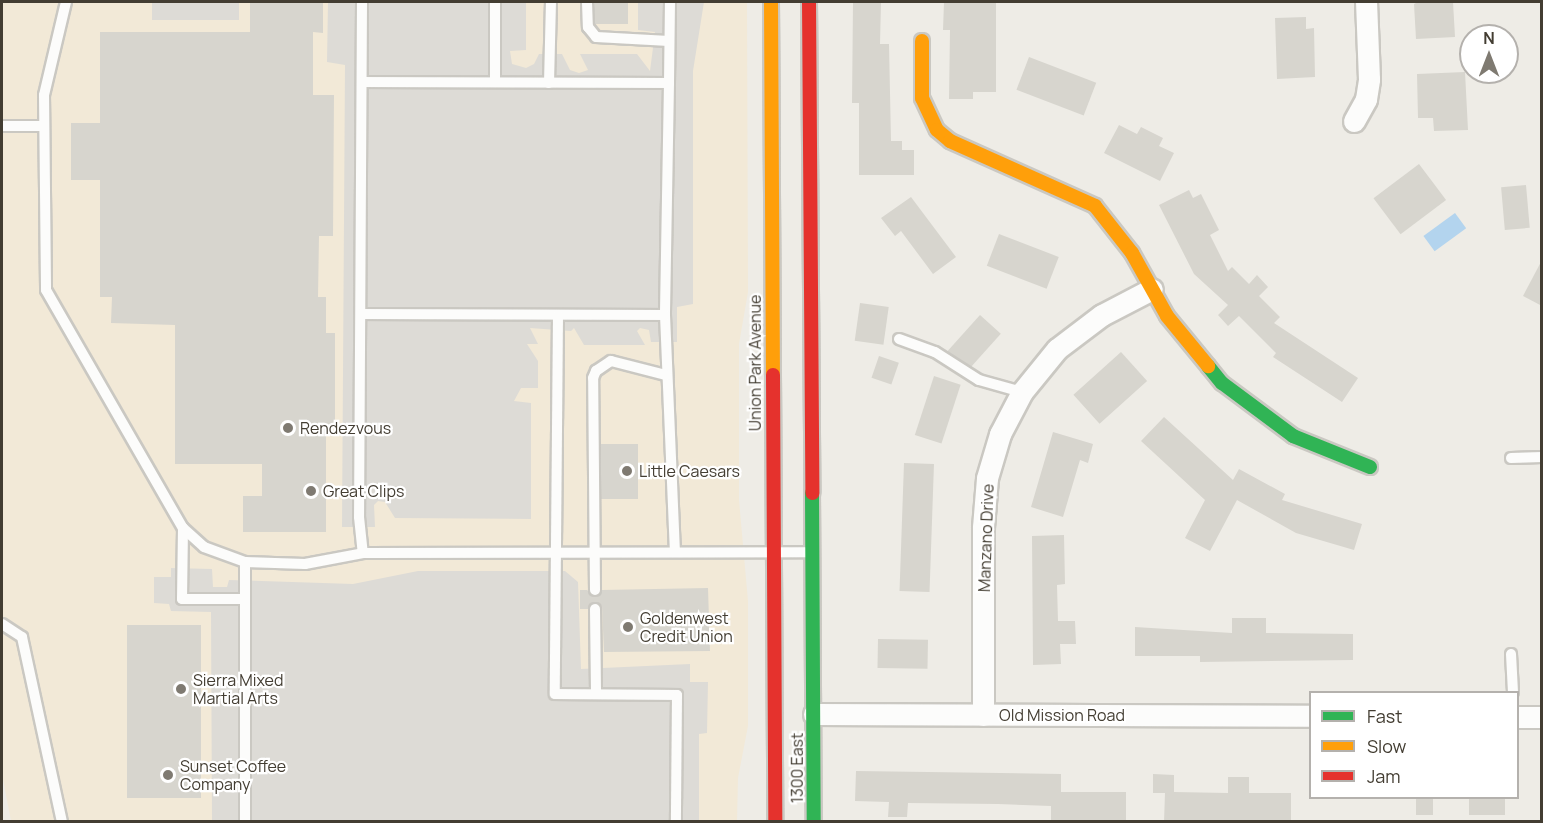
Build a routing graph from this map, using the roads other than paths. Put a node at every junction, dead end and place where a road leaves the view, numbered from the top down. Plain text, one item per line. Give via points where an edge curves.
1 (66, 2) edge
2 (362, 2) edge
3 (495, 2) edge
4 (551, 2) edge
5 (587, 2) edge
6 (670, 2) edge
7 (771, 2) edge
8 (809, 2) edge
9 (1366, 2) edge
10 (669, 41) junction
11 (922, 41) dead end
12 (362, 82) junction
13 (495, 82) junction
14 (549, 83) junction
15 (669, 83) junction
16 (1354, 121) dead end
17 (2, 126) edge
18 (44, 126) junction
19 (1152, 288) junction
20 (361, 314) junction
21 (558, 315) junction
22 (665, 315) junction
23 (899, 339) dead end
24 (666, 375) junction
25 (1022, 392) junction
26 (1511, 458) dead end
27 (1542, 458) edge
28 (1370, 468) dead end
29 (183, 528) junction
30 (595, 551) junction
31 (556, 552) junction
32 (675, 552) junction
33 (772, 552) junction
34 (812, 552) junction
35 (363, 553) junction
36 (245, 562) junction
37 (595, 590) dead end
38 (245, 599) junction
39 (595, 609) dead end
40 (2, 624) edge
41 (1511, 654) dead end
42 (1513, 691) edge
43 (596, 694) junction
44 (814, 714) junction
45 (983, 715) junction
46 (1309, 716) edge
47 (1519, 717) edge
48 (1542, 717) edge
49 (777, 725) joint
50 (62, 822) edge
51 (245, 822) edge
52 (676, 822) edge
53 (775, 822) edge
54 (814, 822) edge

1 - 18 lane via 44,95
2 - 12 lane
3 - 13 lane
4 - 14 lane
5 - 10 lane via 588,27 596,37
6 - 10 lane
7 - 33 main road, Union Park Avenue
8 - 34 main road
9 - 16 street via 1369,79
10 - 15 lane
11 - 19 main road via 922,98 927,115 950,141 1095,206 1108,218
12 - 13 lane
12 - 20 lane
13 - 14 lane
14 - 15 lane
15 - 22 lane
17 - 18 lane
18 - 29 lane via 46,290
19 - 25 street, Manzano Drive via 1102,315 1057,349
19 - 28 main road via 1193,351 1222,383 1293,436
20 - 21 lane
20 - 35 lane
21 - 22 lane
21 - 31 lane
22 - 24 lane
23 - 25 lane via 935,352 979,380
24 - 30 lane via 612,361 596,371 592,390
24 - 32 lane
25 - 45 street, Manzano Drive via 1000,434 987,478 983,527
26 - 27 lane
29 - 36 lane via 204,547
29 - 38 lane via 182,598
30 - 31 lane
30 - 32 lane
30 - 37 lane
31 - 35 lane
31 - 43 lane via 555,694
32 - 33 lane
33 - 34 lane
33 - 49 main road, Union Park Avenue
34 - 44 main road
35 - 36 lane via 304,564
36 - 38 lane
38 - 51 lane
39 - 43 lane
40 - 50 lane via 22,637
41 - 42 lane
43 - 52 lane via 677,695
44 - 45 street, Old Mission Road
44 - 54 main road, 1300 East
45 - 46 street, Old Mission Road
47 - 48 street
49 - 53 main road, 1300 East

